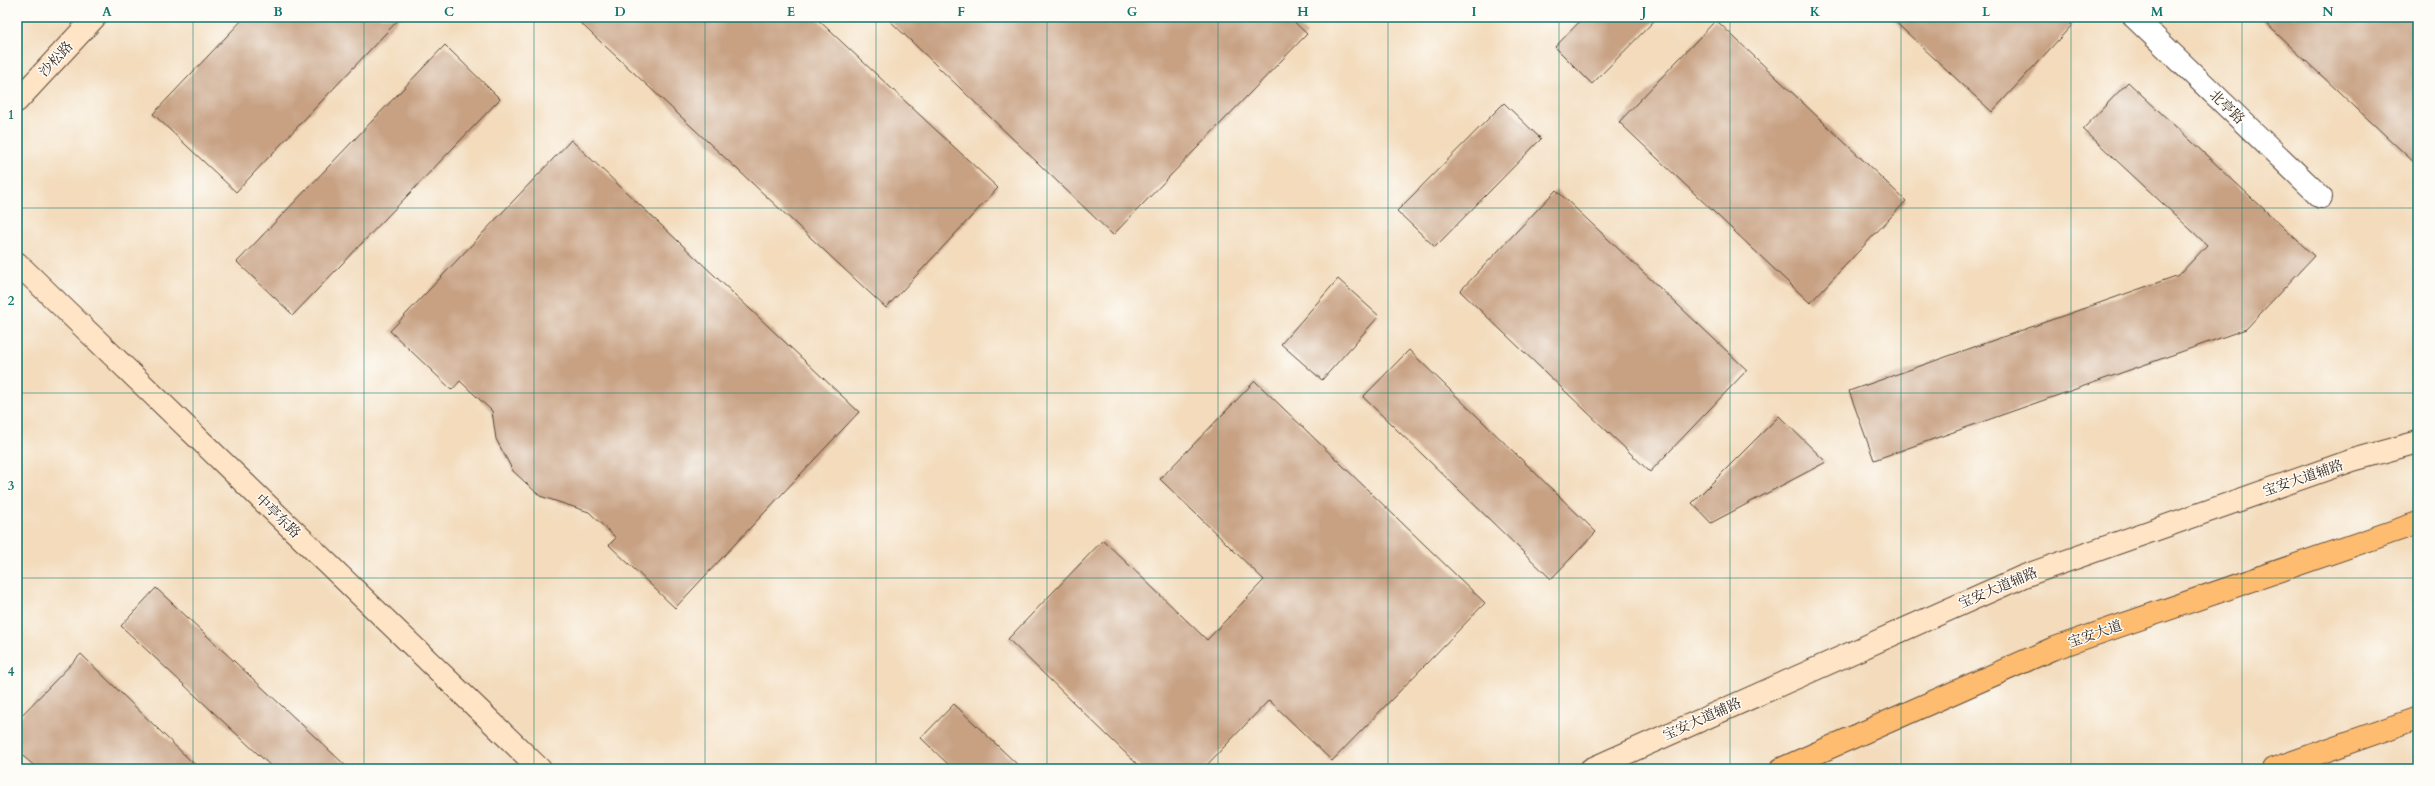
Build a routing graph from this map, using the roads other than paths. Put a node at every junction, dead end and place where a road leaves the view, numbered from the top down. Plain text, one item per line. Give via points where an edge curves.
1 (96, 17) edge
2 (2134, 17) edge
3 (17, 101) edge
4 (2321, 197) dead end
5 (17, 262) edge
6 (2418, 442) edge
7 (2418, 523) edge
8 (2418, 718) edge
9 (540, 769) edge
10 (1591, 769) edge
11 (1781, 769) edge
12 (2273, 769) edge

1 - 3 main road, 沙松路
2 - 4 street, 北亭路
5 - 9 main road, 中亭东路
6 - 10 main road, 宝安大道辅路 via 2353,460 2024,576
7 - 11 main road, 宝安大道 via 2052,649
8 - 12 main road

